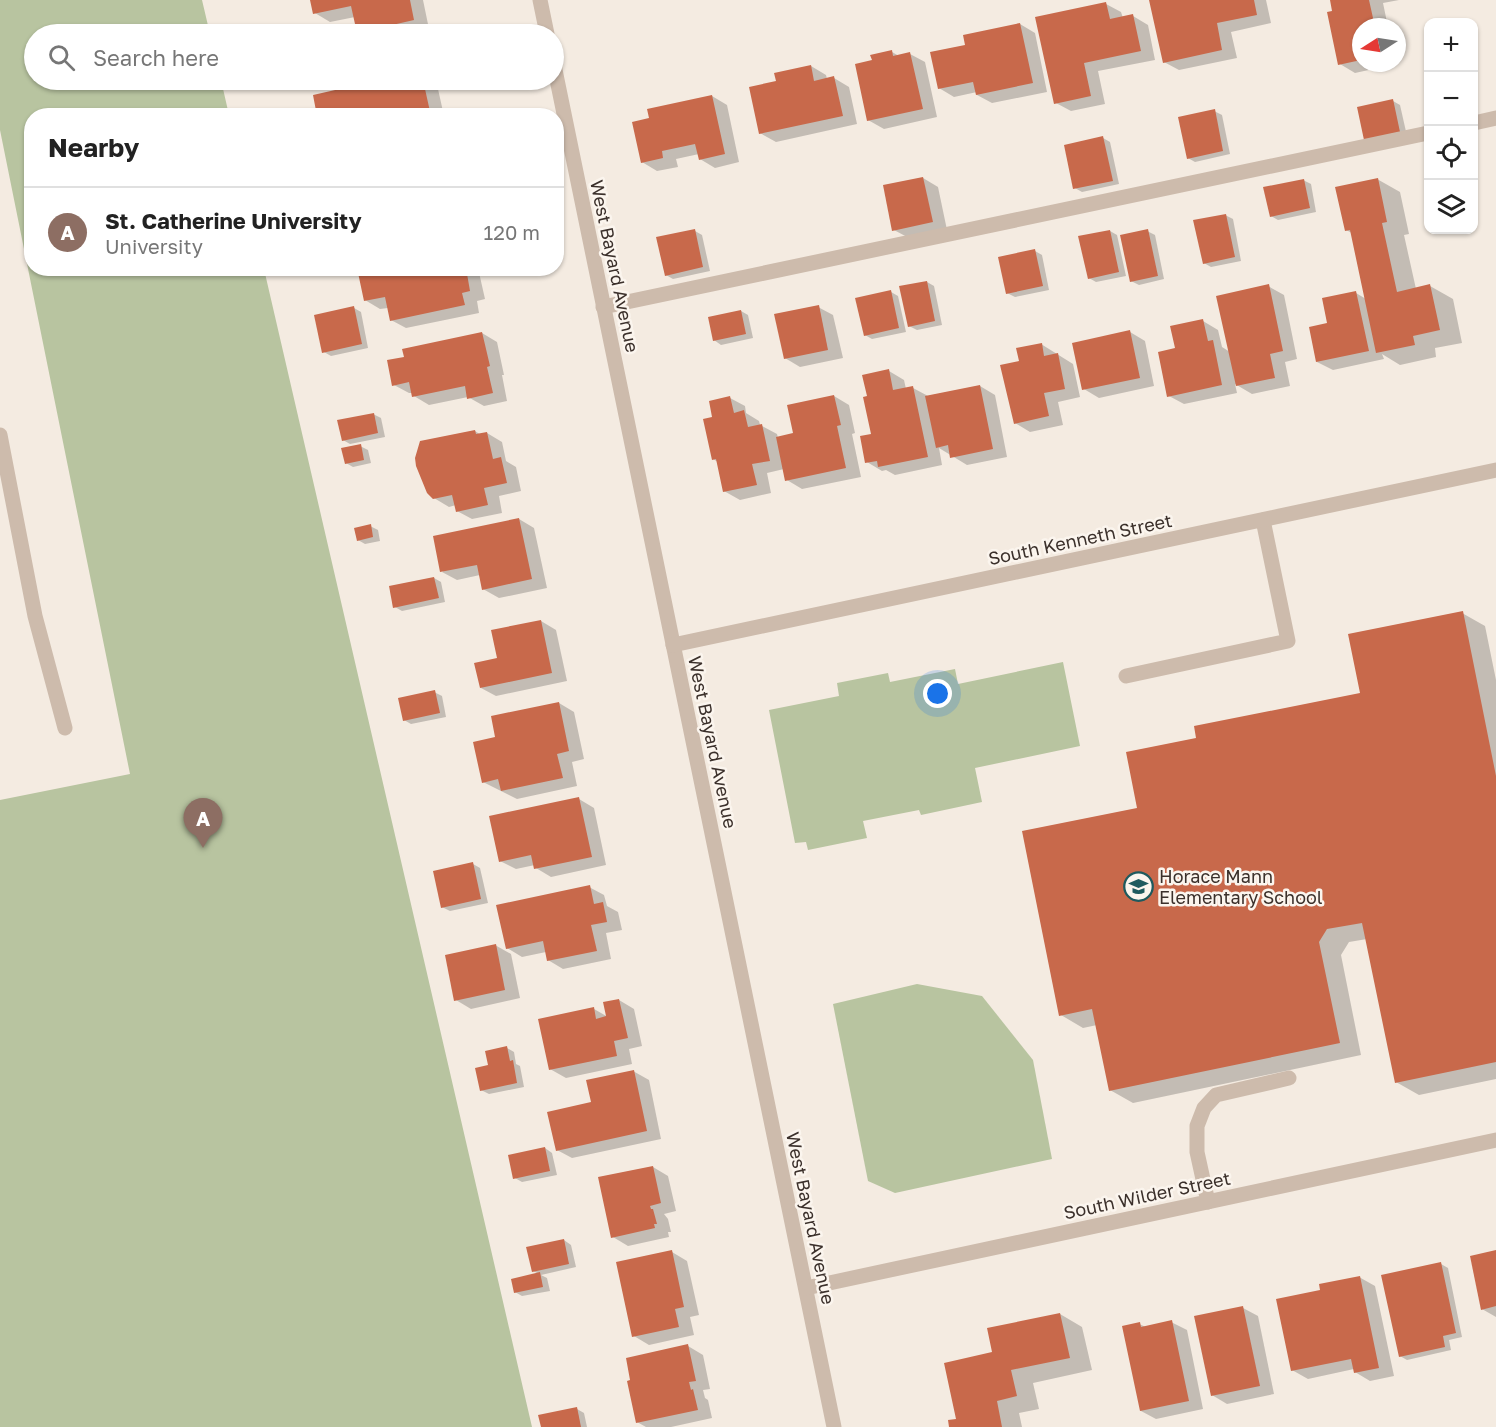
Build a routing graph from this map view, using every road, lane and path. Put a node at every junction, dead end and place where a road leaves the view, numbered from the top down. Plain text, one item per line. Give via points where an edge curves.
1 (540, 0) edge
2 (545, 24) edge
3 (559, 90) edge
4 (563, 108) edge
5 (564, 114) edge
6 (1496, 118) edge
7 (1478, 122) edge
8 (1424, 133) edge
9 (603, 307) junction
10 (0, 435) edge
11 (1496, 470) edge
12 (1263, 520) junction
13 (673, 645) junction
14 (1126, 676) dead end
15 (65, 729) dead end
16 (1289, 1078) dead end
17 (1496, 1140) edge
18 (1208, 1202) junction
19 (806, 1288) junction
20 (834, 1427) edge

1 - 2 street
3 - 4 street, West Bayard Avenue
5 - 9 street, West Bayard Avenue
6 - 7 street
8 - 9 street
9 - 13 street, West Bayard Avenue
10 - 15 street via 35,616
11 - 12 street, South Kenneth Street
12 - 13 street, South Kenneth Street
12 - 14 street via 1288,641
13 - 19 street, West Bayard Avenue
16 - 18 street via 1216,1095 1204,1108 1197,1126 1197,1152
17 - 18 street, South Wilder Street
18 - 19 street, South Wilder Street
19 - 20 street, West Bayard Avenue

